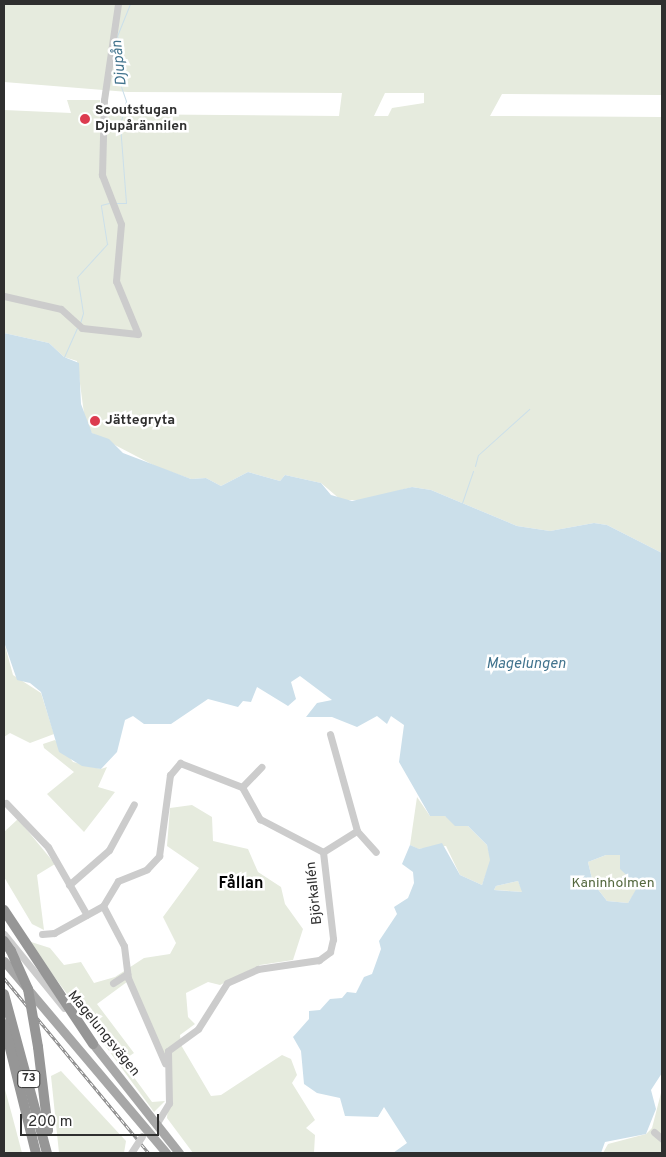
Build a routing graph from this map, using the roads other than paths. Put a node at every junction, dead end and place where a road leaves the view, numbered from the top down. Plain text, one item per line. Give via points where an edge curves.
1 (118, 4) edge
2 (4, 296) edge
3 (330, 734) dead end
4 (261, 767) dead end
5 (242, 787) junction
6 (6, 803) dead end
7 (134, 804) dead end
8 (357, 831) junction
9 (323, 852) junction
10 (376, 852) dead end
11 (69, 885) junction
12 (103, 906) junction
13 (4, 910) edge
14 (87, 915) junction
15 (4, 934) edge
16 (42, 934) dead end
17 (4, 941) edge
18 (4, 961) edge
19 (127, 974) junction
20 (113, 983) dead end
21 (4, 994) edge
22 (4, 1024) edge
23 (93, 1044) junction
24 (4, 1052) edge
25 (166, 1063) junction
26 (157, 1123) junction
27 (654, 1132) dead end
28 (145, 1133) junction
29 (662, 1139) edge
30 (34, 1153) edge
31 (49, 1153) edge
32 (131, 1153) edge
33 (166, 1153) edge
34 (179, 1153) edge

1 - 2 street via 104,100 102,175 121,224 116,281 138,334 131,336 82,328 61,309
3 - 8 street
4 - 5 street
5 - 9 street, Björkallén via 260,819
5 - 12 street via 190,765 176,766 170,775 159,856 147,869 118,881
6 - 11 street via 36,832
7 - 11 street via 109,850
8 - 9 street
8 - 10 street
9 - 25 street, Björkallén via 333,939 330,952 319,960 275,965 234,978 198,1030 170,1047
11 - 14 street
12 - 14 street
12 - 19 street via 124,946
13 - 23 highway
14 - 16 street
15 - 23 street, Magelungsvägen
17 - 31 highway, bridge via 32,1004
18 - 28 main road, Magelungsvägen
19 - 20 street
19 - 25 street
21 - 31 highway, 73
22 - 30 highway, 73
23 - 26 main road, Magelungsvägen
24 - 30 highway
25 - 26 street via 169,1103
26 - 28 main road
26 - 34 main road, Magelungsvägen
27 - 29 street
28 - 32 street, bridge
28 - 33 main road, Magelungsvägen

